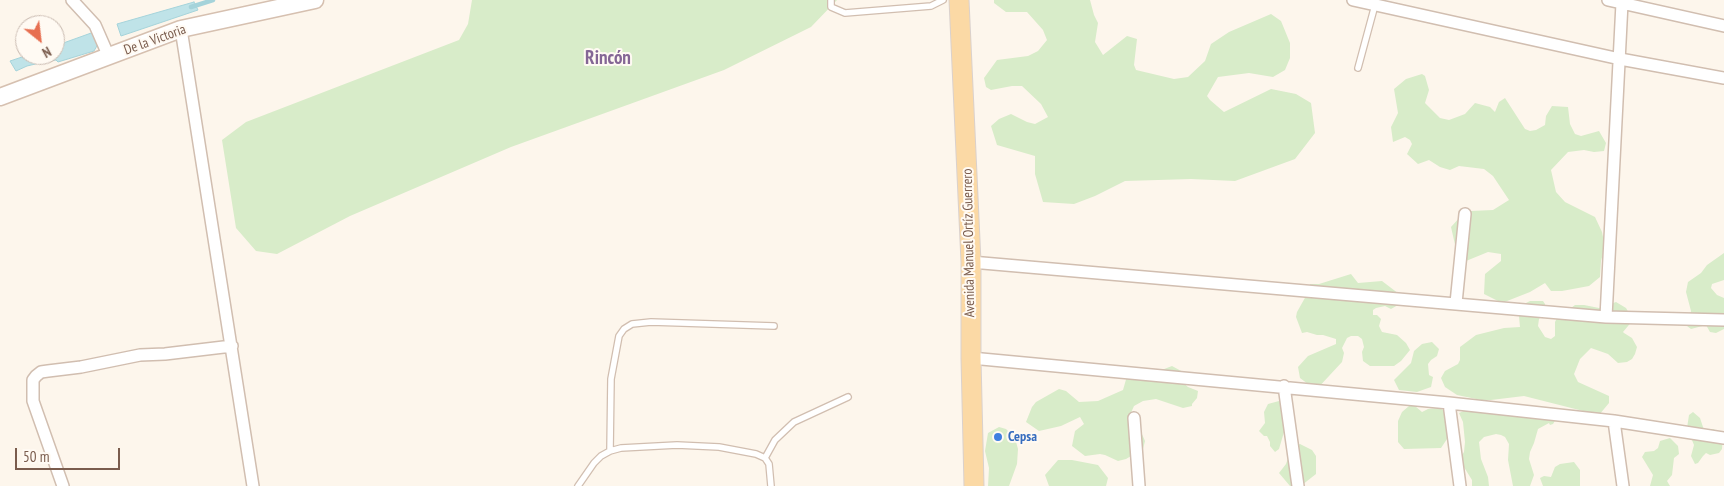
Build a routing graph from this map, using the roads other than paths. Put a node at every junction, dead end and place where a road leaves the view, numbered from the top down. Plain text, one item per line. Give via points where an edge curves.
1 (72, 0) edge
2 (315, 0) edge
3 (831, 0) edge
4 (944, 0) edge
5 (959, 0) edge
6 (1353, 0) edge
7 (1608, 0) edge
8 (1622, 3) junction
9 (1375, 5) junction
10 (1724, 26) edge
11 (182, 29) junction
12 (109, 57) junction
13 (1620, 59) junction
14 (1358, 68) dead end
15 (1724, 78) edge
16 (0, 96) edge
17 (1464, 214) dead end
18 (971, 262) junction
19 (1456, 303) junction
20 (1606, 317) junction
21 (1724, 320) edge
22 (774, 326) dead end
23 (232, 346) junction
24 (970, 358) junction
25 (1284, 386) junction
26 (848, 397) dead end
27 (1448, 403) junction
28 (1134, 418) dead end
29 (1614, 420) junction
30 (1724, 438) edge
31 (610, 452) junction
32 (765, 458) junction
33 (63, 486) edge
34 (253, 486) edge
35 (578, 486) edge
36 (771, 486) edge
37 (974, 486) edge
38 (1139, 486) edge
39 (1298, 486) edge
40 (1460, 486) edge
41 (1623, 486) edge

1 - 12 street via 95,25
2 - 11 main road, De la Victoria
3 - 4 lane via 832,7 845,13 931,6
5 - 18 main road, Avenida Manuel Ortíz Guerrero
6 - 9 street
7 - 8 street
8 - 10 street
8 - 13 street
9 - 13 street
9 - 14 lane
11 - 12 main road, De la Victoria
11 - 23 street
12 - 16 main road, De la Victoria
13 - 15 street
13 - 20 street
17 - 19 street
18 - 19 street
18 - 24 main road, Avenida Manuel Ortíz Guerrero
19 - 20 street
20 - 21 street
22 - 31 lane via 651,322 632,324 624,329 616,344 611,379
23 - 33 street via 140,355 41,372 36,376 33,380 33,401
23 - 34 street
24 - 25 street
24 - 37 main road, Avenida Manuel Ortíz Guerrero
25 - 27 street
25 - 39 street
26 - 32 lane via 794,422 775,440
27 - 29 street
27 - 40 street
28 - 38 street
29 - 30 street
29 - 41 street
31 - 32 lane via 644,446 719,447
31 - 35 lane via 601,456
32 - 36 lane via 771,473

